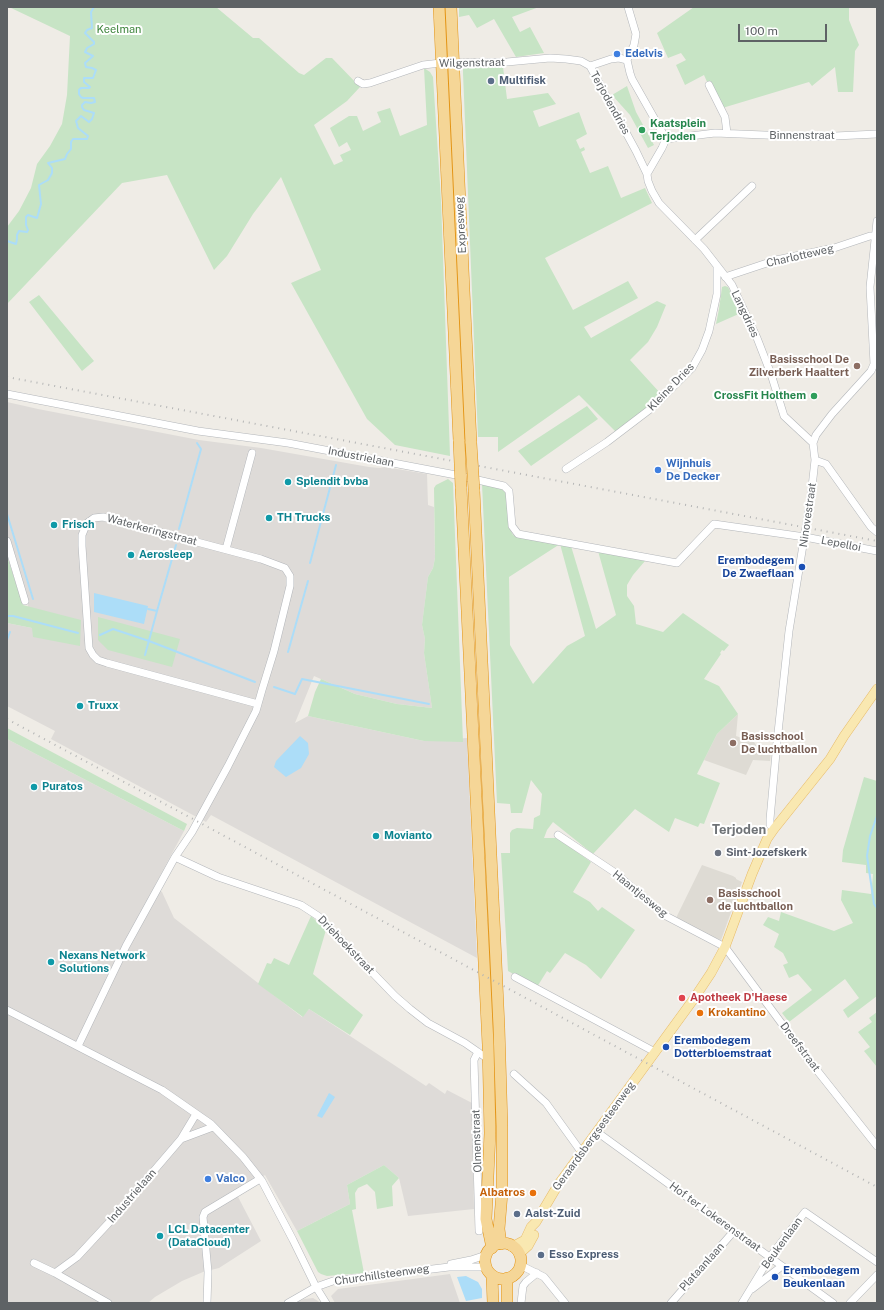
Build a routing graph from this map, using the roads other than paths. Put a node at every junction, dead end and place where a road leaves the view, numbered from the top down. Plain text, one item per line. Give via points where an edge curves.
1 (439, 7) edge
2 (451, 7) edge
3 (628, 7) edge
4 (627, 60) junction
5 (454, 62) junction
6 (441, 63) junction
7 (590, 66) junction
8 (358, 81) dead end
9 (709, 85) dead end
10 (727, 133) junction
11 (877, 134) edge
12 (666, 139) junction
13 (647, 174) junction
14 (752, 186) dead end
15 (877, 221) edge
16 (875, 236) junction
17 (696, 240) junction
18 (717, 266) junction
19 (725, 277) junction
20 (875, 358) edge
21 (7, 394) edge
22 (813, 443) junction
23 (252, 453) dead end
24 (815, 460) junction
25 (566, 469) dead end
26 (877, 532) edge
27 (805, 537) junction
28 (7, 541) edge
29 (226, 549) junction
30 (877, 551) edge
31 (677, 563) joint
32 (25, 602) dead end
33 (877, 689) edge
34 (258, 704) junction
35 (774, 828) junction
36 (558, 835) dead end
37 (175, 857) junction
38 (725, 947) junction
39 (515, 977) dead end
40 (7, 1010) edge
41 (488, 1045) junction
42 (78, 1046) junction
43 (478, 1052) junction
44 (655, 1052) junction
45 (488, 1059) junction
46 (514, 1074) dead end
47 (196, 1114) junction
48 (213, 1127) junction
49 (597, 1132) junction
50 (181, 1139) junction
51 (877, 1146) edge
52 (582, 1152) junction
53 (260, 1179) junction
54 (479, 1231) dead end
55 (734, 1232) junction
56 (502, 1250) junction
57 (770, 1257) junction
58 (877, 1262) edge
59 (34, 1263) dead end
60 (520, 1265) junction
61 (782, 1266) junction
62 (449, 1267) junction
63 (489, 1272) junction
64 (55, 1273) junction
65 (537, 1273) junction
66 (877, 1275) edge
67 (507, 1278) junction
68 (316, 1287) junction
69 (751, 1289) junction
70 (108, 1303) edge
71 (207, 1303) edge
72 (288, 1303) edge
73 (326, 1303) edge
74 (493, 1303) edge
75 (507, 1303) edge
76 (521, 1303) edge
77 (565, 1303) edge
78 (671, 1303) edge
79 (742, 1303) edge
80 (833, 1303) edge
81 (850, 1303) edge

1 - 6 highway, Expresweg
2 - 5 highway, Expresweg
3 - 4 street via 636,34
4 - 7 street, Terjodendries via 611,59
4 - 12 street via 632,79
5 - 6 street, Wilgenstraat
5 - 7 street, Wilgenstraat via 560,58 580,61
5 - 56 highway, Expresweg, bridge via 500,1035 502,1193 499,1229
6 - 8 street, Wilgenstraat via 423,65 370,83 363,84
6 - 41 highway, Expresweg, bridge
7 - 13 street, Terjodendries
9 - 10 street via 725,117
10 - 11 street, Binnenstraat via 814,137
10 - 12 street, Binnenstraat via 702,133
12 - 13 street
13 - 17 street, Langdries via 652,191 660,203
14 - 17 street
15 - 16 street
16 - 19 street, Charlotteweg via 834,248 776,260
16 - 20 street via 870,287
17 - 18 street, Langdries
18 - 19 street, Langdries
18 - 25 street, Kleine Dries via 717,294 709,331 692,368 654,407
19 - 22 street, Langdries via 732,285 757,338 784,416
20 - 22 street via 871,371 832,414
21 - 31 street, Industrielaan via 198,431 288,443 504,486 509,491 512,526 518,534
22 - 24 street, Ninovestraat
23 - 29 street
24 - 26 street via 826,464 871,528
24 - 27 street, Ninovestraat
27 - 30 street, Lepelloi
27 - 31 street, Lepelloi via 714,524
27 - 35 street, Ninovestraat via 789,631 777,742 770,819 770,825
28 - 32 street
29 - 34 street, Waterkeringstraat via 278,564 285,568 290,576 290,586 274,651
29 - 34 street, Waterkeringstraat via 103,517 94,518 87,523 82,535 82,546 89,648 98,660 107,663
33 - 35 main road, Geraardsbergsesteenweg via 830,759
34 - 37 street, Waterkeringstraat via 228,766 192,832
35 - 38 main road, Geraardsbergsesteenweg via 760,854
36 - 38 street, Haantjesweg via 614,872 666,916
37 - 42 street via 126,946
37 - 43 street, Driehoekstraat via 218,877 301,905 318,916 395,996 428,1023
38 - 44 main road, Geraardsbergsesteenweg via 711,973
38 - 51 street, Dreefstraat via 808,1059
39 - 44 street
40 - 42 street
41 - 43 street
41 - 45 highway, Expresweg
42 - 47 street via 162,1090
43 - 45 street, Driehoekstraat
43 - 54 street, Olmenstraat via 474,1060
44 - 49 main road, Geraardsbergsesteenweg
45 - 56 highway, Expresweg via 490,1133 486,1219 489,1239
46 - 52 street via 546,1104
47 - 48 street
47 - 50 street
48 - 50 street, Industrielaan
48 - 53 street via 243,1157
49 - 52 main road, Geraardsbergsesteenweg
49 - 55 street, Hof ter Lokerenstraat
50 - 64 street, Industrielaan via 77,1257
52 - 56 main road, Geraardsbergsesteenweg via 531,1227 525,1240
53 - 68 street
53 - 71 street via 206,1212 203,1217 208,1272
55 - 57 street, Hof ter Lokerenstraat
55 - 78 street, Plataanlaan
56 - 60 highway
56 - 62 street, Churchillsteenweg via 451,1264
56 - 63 highway
57 - 58 street, Beukenlaan via 805,1212
57 - 61 street, Hof ter Lokerenstraat
57 - 69 street, Beukenlaan
59 - 64 street
60 - 65 street
60 - 67 highway via 514,1275
61 - 69 street, Beukenlaan
61 - 80 street, Hof ter Lokerenstraat
62 - 63 street, Churchillsteenweg
62 - 68 street, Churchillsteenweg via 340,1280
63 - 67 highway via 497,1278
63 - 74 highway
64 - 70 street
65 - 76 street via 523,1286
65 - 77 street via 549,1282
66 - 81 street
67 - 75 highway
68 - 72 street, Churchillsteenweg
68 - 73 street, Churchillsteenweg
69 - 79 street, Beukenlaan

